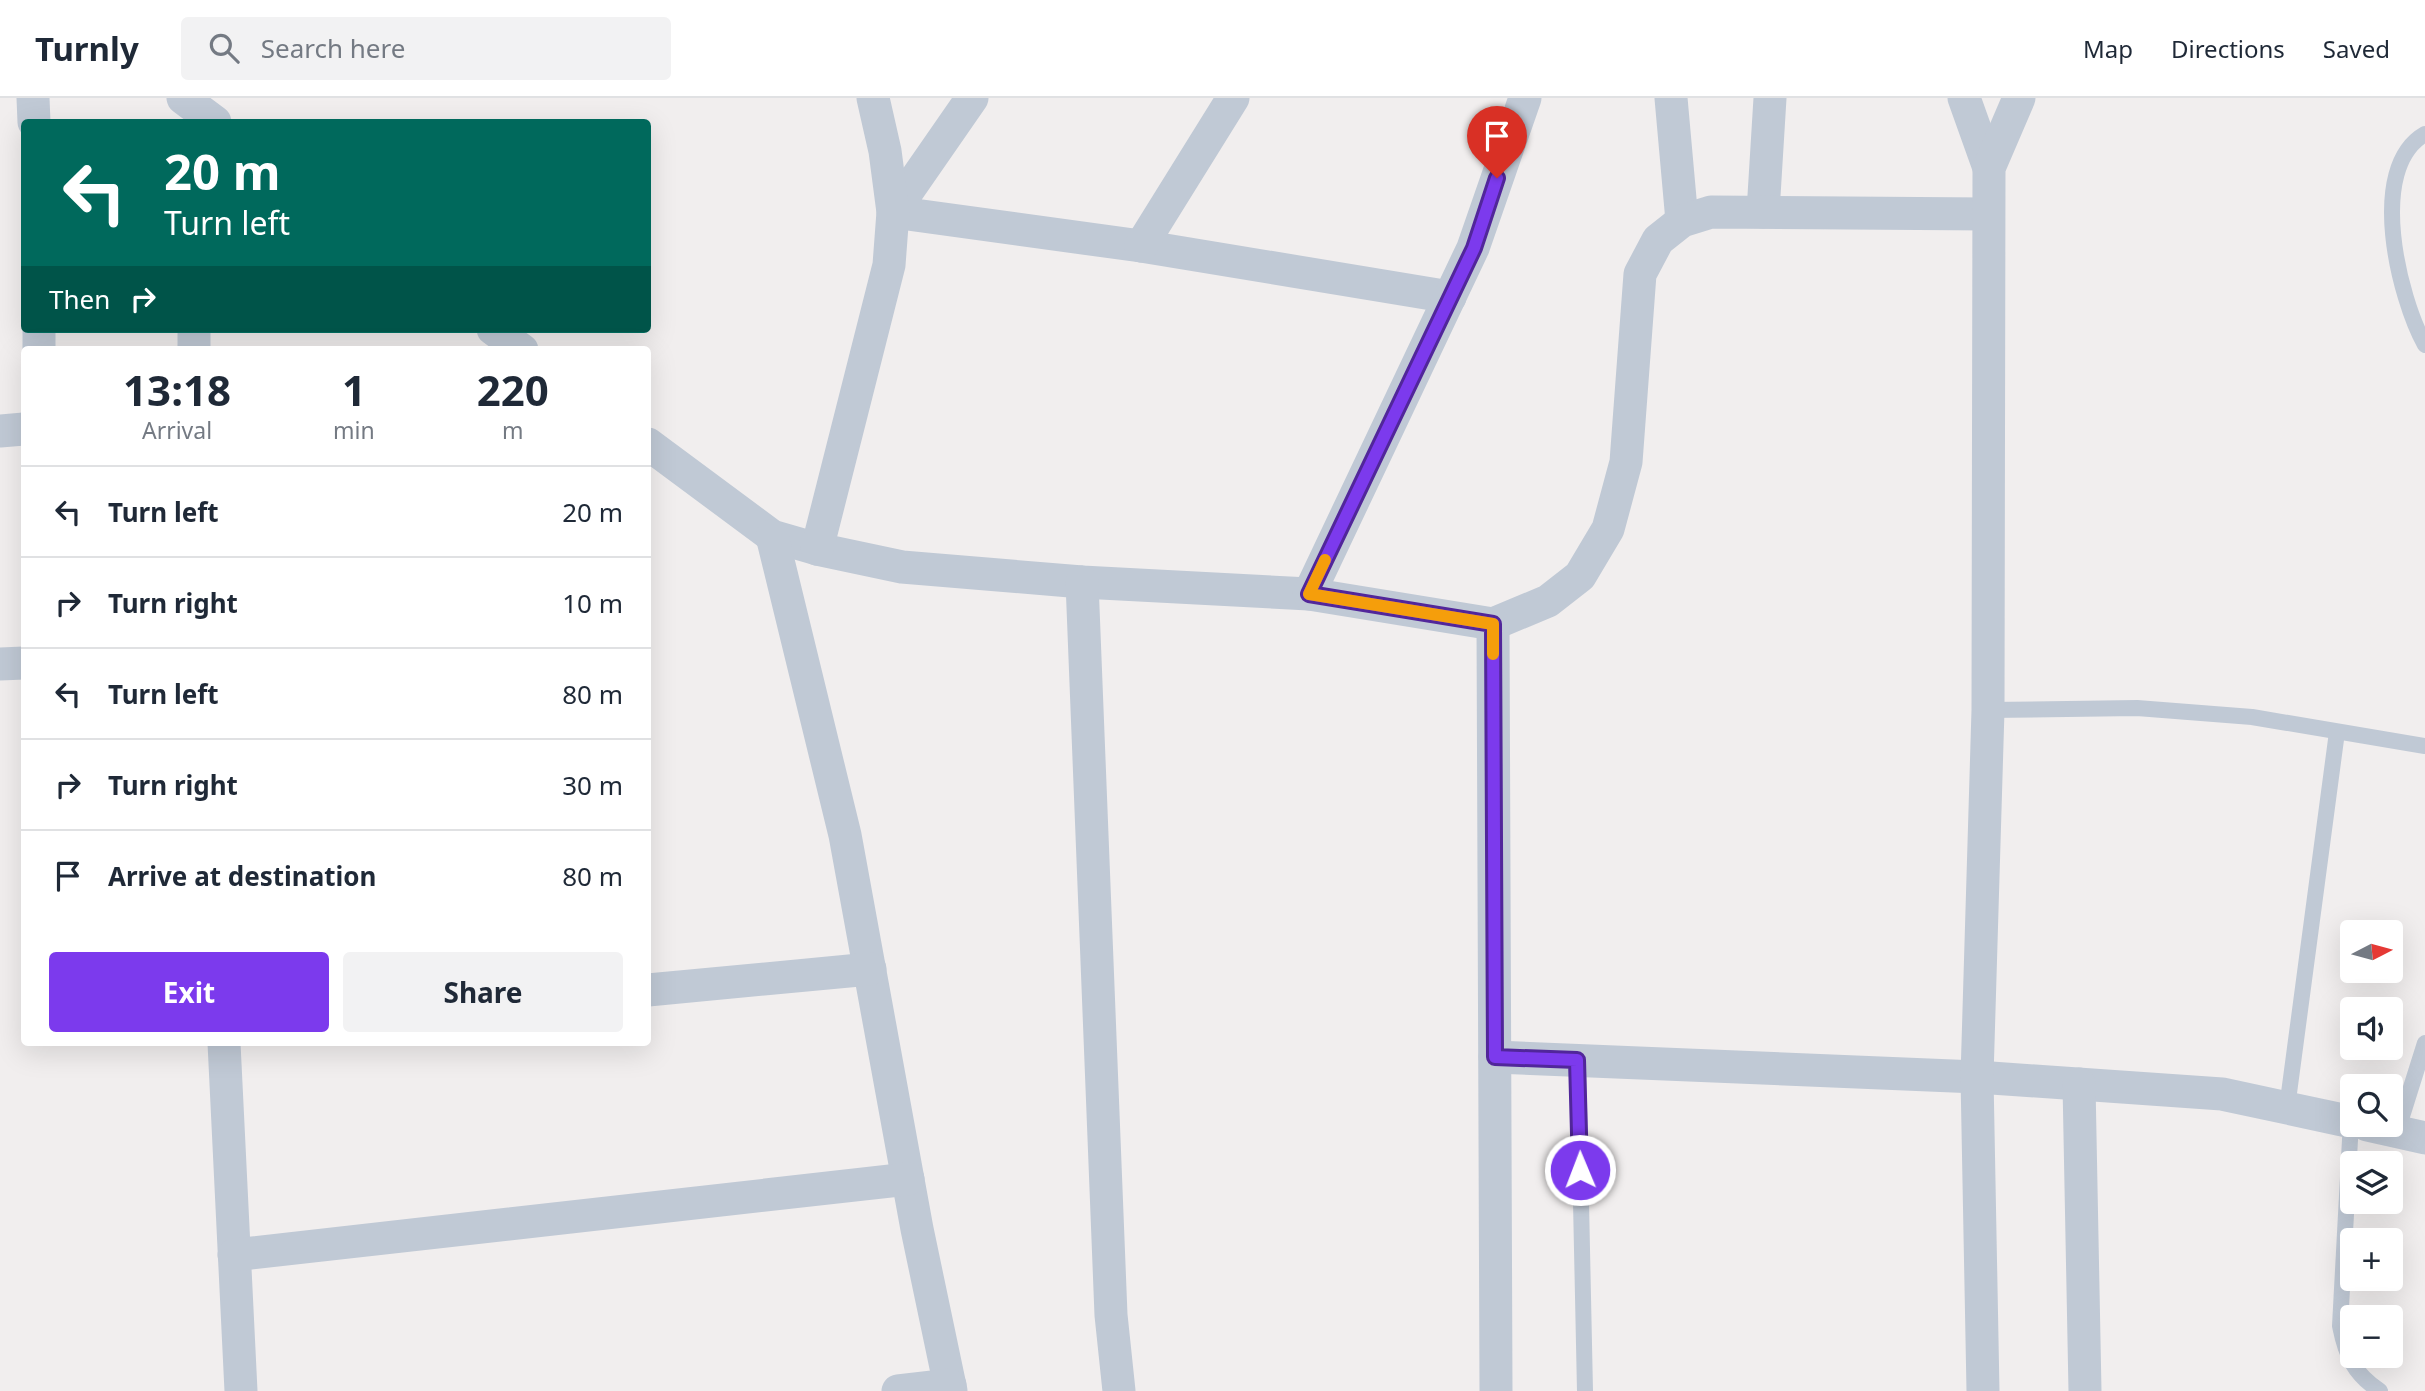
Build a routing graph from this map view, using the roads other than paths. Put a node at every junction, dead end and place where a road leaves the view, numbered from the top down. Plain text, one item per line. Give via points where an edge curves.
1 (33, 98) edge
2 (873, 98) edge
3 (972, 98) edge
4 (1233, 98) edge
5 (1525, 98) edge
6 (1671, 98) edge
7 (1770, 98) edge
8 (1964, 98) edge
9 (2019, 98) edge
10 (34, 119) edge
11 (2425, 134) edge
12 (1989, 168) junction
13 (893, 212) junction
14 (1763, 212) junction
15 (1988, 214) junction
16 (1682, 221) junction
17 (1141, 246) junction
18 (1450, 297) junction
19 (499, 333) edge
20 (2425, 345) edge
21 (516, 346) edge
22 (21, 429) edge
23 (0, 431) edge
24 (651, 446) edge
25 (772, 536) junction
26 (817, 549) junction
27 (1082, 582) junction
28 (1309, 594) junction
29 (1493, 624) junction
30 (21, 663) edge
31 (0, 664) edge
32 (1988, 710) junction
33 (2337, 732) junction
34 (2425, 746) edge
35 (870, 969) junction
36 (651, 990) edge
37 (2425, 1043) edge
38 (224, 1046) edge
39 (1495, 1057) junction
40 (1577, 1060) junction
41 (1977, 1077) junction
42 (2403, 1083) edge
43 (2079, 1084) junction
44 (2287, 1108) junction
45 (2340, 1120) edge
46 (2376, 1137) edge
47 (908, 1180) junction
48 (234, 1255) junction
49 (951, 1388) edge
50 (241, 1391) edge
51 (898, 1391) edge
52 (1119, 1391) edge
53 (1496, 1391) edge
54 (1586, 1391) edge
55 (1983, 1391) edge
56 (2085, 1391) edge
57 (2380, 1391) edge

1 - 10 street
2 - 13 street
3 - 13 street
4 - 17 street
5 - 18 street via 1474,248
6 - 16 street
7 - 14 street
8 - 12 street
9 - 12 street
11 - 20 lane via 2402,159 2392,204 2399,280
12 - 15 street
13 - 17 street
13 - 26 street via 889,265
14 - 15 street
14 - 16 street via 1711,212
15 - 32 street
16 - 29 street via 1658,240 1640,274 1626,462 1608,529 1580,576 1548,601
17 - 18 street
18 - 28 street
19 - 21 street
22 - 23 street
24 - 25 street
25 - 26 street
25 - 35 street via 845,835
26 - 27 street via 902,567
27 - 28 street
27 - 52 street via 1110,1301
28 - 29 street
29 - 39 street
30 - 31 street
32 - 33 lane via 2137,708 2252,717
32 - 41 street
33 - 34 lane
33 - 44 lane
35 - 36 street
35 - 47 street
37 - 42 lane
38 - 48 street
39 - 40 street
39 - 53 street
40 - 41 street
40 - 54 lane
41 - 43 street
41 - 55 street
43 - 44 street via 2222,1094
43 - 56 street
44 - 45 street
46 - 57 lane via 2340,1326 2346,1356 2366,1382
47 - 48 street
47 - 49 street
48 - 50 street
49 - 51 street

